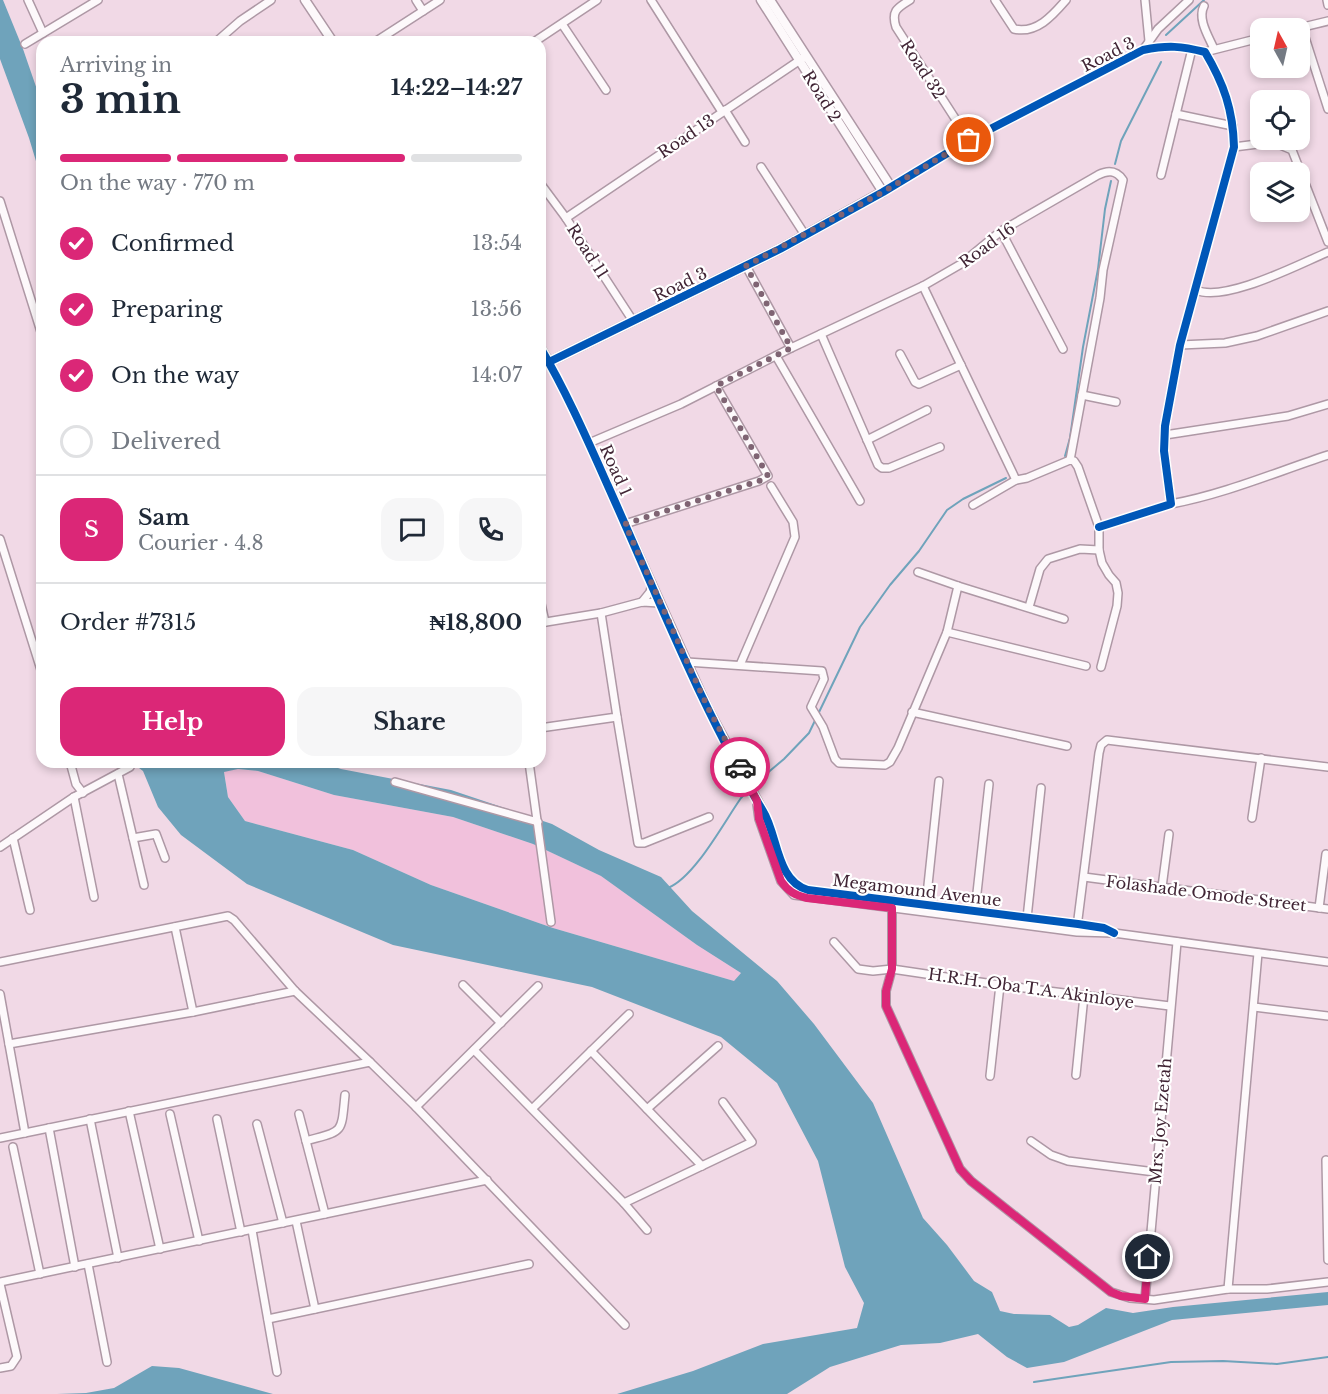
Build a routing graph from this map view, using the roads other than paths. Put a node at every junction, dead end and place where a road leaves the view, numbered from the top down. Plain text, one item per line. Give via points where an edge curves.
1 (28, 0) edge
2 (98, 0) edge
3 (271, 0) edge
4 (305, 0) edge
5 (416, 0) edge
6 (440, 0) edge
7 (597, 0) edge
8 (651, 0) edge
9 (761, 0) edge
10 (770, 0) edge
11 (910, 0) edge
12 (995, 0) edge
13 (1066, 0) edge
14 (1145, 0) edge
15 (1189, 0) edge
16 (1327, 0) edge
17 (1328, 5) edge
18 (1204, 6) dead end
19 (423, 11) junction
20 (1328, 21) edge
21 (562, 24) junction
22 (1310, 26) edge
23 (43, 33) junction
24 (38, 36) edge
25 (224, 36) edge
26 (329, 36) edge
27 (384, 36) edge
28 (543, 36) edge
29 (36, 37) edge
30 (1250, 40) edge
31 (1149, 41) junction
32 (25, 44) dead end
33 (1192, 49) junction
34 (1214, 49) junction
35 (1143, 50) junction
36 (1205, 52) junction
37 (1310, 57) edge
38 (803, 58) junction
39 (606, 90) dead end
40 (1328, 109) edge
41 (724, 111) junction
42 (1176, 114) junction
43 (1233, 126) junction
44 (969, 140) junction
45 (745, 142) dead end
46 (1233, 147) junction
47 (761, 167) dead end
48 (1161, 175) dead end
49 (887, 189) junction
50 (546, 191) edge
51 (0, 201) edge
52 (566, 218) junction
53 (1001, 231) junction
54 (805, 235) junction
55 (1328, 242) edge
56 (1328, 252) edge
57 (746, 266) junction
58 (923, 286) junction
59 (1196, 290) junction
60 (1328, 311) edge
61 (36, 316) edge
62 (633, 321) junction
63 (821, 334) junction
64 (1180, 345) junction
65 (791, 348) junction
66 (1063, 349) dead end
67 (900, 354) dead end
68 (776, 356) junction
69 (546, 357) edge
70 (549, 362) junction
71 (961, 365) junction
72 (716, 386) junction
73 (1082, 395) junction
74 (1116, 402) dead end
75 (1328, 404) edge
76 (927, 410) dead end
77 (1165, 435) junction
78 (867, 440) junction
79 (589, 443) junction
80 (940, 447) dead end
81 (1328, 455) edge
82 (1070, 460) junction
83 (1016, 480) junction
84 (771, 486) dead end
85 (860, 501) dead end
86 (1171, 504) junction
87 (973, 505) dead end
88 (625, 524) junction
89 (1099, 527) junction
90 (0, 539) edge
91 (1099, 550) junction
92 (918, 572) dead end
93 (652, 584) junction
94 (958, 586) junction
95 (642, 602) junction
96 (660, 603) junction
97 (1029, 607) junction
98 (601, 613) junction
99 (1064, 619) dead end
100 (546, 622) edge
101 (947, 632) junction
102 (36, 654) edge
103 (687, 662) junction
104 (740, 665) junction
105 (1086, 666) dead end
106 (1101, 667) dead end
107 (912, 712) junction
108 (617, 717) junction
109 (546, 727) edge
110 (1067, 746) dead end
111 (1261, 758) junction
112 (1328, 767) edge
113 (72, 768) edge
114 (128, 768) edge
115 (530, 768) edge
116 (118, 774) junction
117 (939, 781) dead end
118 (395, 782) dead end
119 (989, 784) dead end
120 (1041, 788) dead end
121 (83, 793) junction
122 (74, 797) junction
123 (762, 816) joint
124 (709, 817) dead end
125 (1252, 818) dead end
126 (538, 822) junction
127 (1169, 834) dead end
128 (13, 838) junction
129 (133, 838) junction
130 (0, 847) edge
131 (1326, 854) dead end
132 (165, 858) dead end
133 (1084, 877) junction
134 (144, 885) dead end
135 (1162, 887) junction
136 (94, 897) dead end
137 (892, 904) junction
138 (926, 904) junction
139 (1319, 908) junction
140 (1328, 909) edge
141 (30, 910) dead end
142 (975, 911) junction
143 (1027, 918) junction
144 (550, 922) dead end
145 (175, 927) junction
146 (1077, 928) junction
147 (834, 942) dead end
148 (1177, 942) junction
149 (1258, 953) junction
150 (0, 962) edge
151 (1328, 962) edge
152 (892, 969) junction
153 (463, 985) dead end
154 (538, 986) dead end
155 (1000, 986) junction
156 (295, 991) junction
157 (0, 994) edge
158 (1084, 996) junction
159 (1170, 1006) junction
160 (1254, 1007) junction
161 (193, 1012) junction
162 (629, 1014) dead end
163 (1328, 1016) edge
164 (501, 1023) junction
165 (9, 1044) junction
166 (718, 1046) dead end
167 (474, 1050) junction
168 (591, 1051) junction
169 (370, 1062) junction
170 (1076, 1075) dead end
171 (990, 1076) dead end
172 (345, 1095) dead end
173 (723, 1102) dead end
174 (416, 1107) junction
175 (533, 1108) junction
176 (647, 1109) junction
177 (129, 1111) junction
178 (170, 1114) dead end
179 (299, 1114) dead end
180 (90, 1119) junction
181 (217, 1119) dead end
182 (257, 1124) dead end
183 (48, 1128) junction
184 (26, 1133) junction
185 (0, 1138) edge
186 (306, 1141) junction
187 (1031, 1141) dead end
188 (14, 1147) dead end
189 (1326, 1160) dead end
190 (702, 1166) junction
191 (1155, 1172) junction
192 (487, 1180) junction
193 (624, 1203) junction
194 (325, 1214) junction
195 (296, 1221) junction
196 (283, 1223) junction
197 (252, 1230) junction
198 (647, 1230) dead end
199 (242, 1232) junction
200 (199, 1241) junction
201 (160, 1249) junction
202 (118, 1258) junction
203 (1328, 1260) edge
204 (88, 1264) junction
205 (529, 1264) dead end
206 (75, 1267) junction
207 (40, 1274) junction
208 (1328, 1282) edge
209 (0, 1283) edge
210 (1228, 1290) junction
211 (1145, 1299) junction
212 (315, 1309) junction
213 (268, 1319) junction
214 (625, 1325) dead end
215 (107, 1362) dead end
216 (0, 1368) edge
217 (277, 1372) dead end

1 - 23 street
2 - 23 street
3 - 25 street
4 - 26 street
5 - 19 street
6 - 19 street
7 - 21 street
8 - 41 street
9 - 38 street, Road 2
10 - 38 street, Road 2
11 - 44 street, Road 32 via 895,11 896,27
12 - 13 street via 1014,29 1024,31 1049,20
14 - 31 street
15 - 31 street
16 - 17 street
18 - 34 street via 1202,20
19 - 27 street
20 - 22 street
21 - 28 street
21 - 39 street
23 - 24 street
29 - 32 street
30 - 34 street
31 - 35 street
33 - 35 street, Road 3
33 - 36 street, Road 3
33 - 42 street
34 - 36 street
35 - 44 street, Road 3
36 - 43 street via 1219,76
37 - 40 street
38 - 41 street, Road 13
38 - 49 street, Road 2
41 - 45 street
41 - 52 street, Road 13
42 - 43 street
42 - 48 street
43 - 46 street
44 - 49 street, Road 3
46 - 55 street via 1274,142 1292,150
46 - 59 street
47 - 54 street
49 - 54 street, Road 3
50 - 52 street, Road 11
51 - 61 street
52 - 62 street, Road 11
53 - 58 street, Road 16 via 961,264
53 - 66 street
53 - 73 street, Road 16 via 1098,175 1113,171 1123,180 1102,270
54 - 57 street, Road 3
56 - 59 street via 1246,286 1216,293
57 - 62 street, Road 3
57 - 65 street
58 - 63 street, Road 16
58 - 71 street
59 - 64 street
60 - 64 street via 1257,336 1225,343
62 - 70 street, Road 3
63 - 65 street, Road 16
63 - 78 street
64 - 77 street
65 - 68 street, Road 16
67 - 71 street via 919,384
68 - 72 street, Road 16
68 - 85 street
69 - 70 street, Road 1
70 - 79 street, Road 1
71 - 83 street
72 - 79 street, Road 16 via 653,418
72 - 88 street via 768,476
73 - 74 street
73 - 82 street, Road 16
75 - 77 street via 1288,416
76 - 78 street
77 - 86 street
78 - 80 street via 882,468
79 - 88 street, Road 1
81 - 86 street
82 - 83 street
82 - 89 street via 1078,467
83 - 87 street
84 - 104 street via 793,522 795,537
86 - 89 street
88 - 93 street, Road 1
89 - 91 street
90 - 102 street
91 - 97 street via 1080,549 1048,559 1040,569
91 - 106 street via 1118,593
92 - 94 street
93 - 95 street
93 - 96 street, Road 1
94 - 97 street
94 - 101 street
95 - 96 street
95 - 98 street
96 - 103 street, Road 1
97 - 99 street
98 - 100 street
98 - 108 street
101 - 105 street
101 - 107 street
103 - 104 street
103 - 123 street, Road 1
104 - 107 street via 822,671 824,679 812,709 839,763 880,766 890,762
107 - 110 street
108 - 109 street
108 - 124 street via 638,843
111 - 112 street
111 - 125 street
111 - 133 street via 1107,740 1099,753
113 - 121 street
114 - 116 street
115 - 126 street
116 - 121 street
116 - 129 street
117 - 138 street
118 - 126 street
119 - 142 street
120 - 143 street
121 - 122 street
122 - 128 street
122 - 136 street
123 - 137 street, Megamound Avenue via 784,869 798,888
126 - 144 street
127 - 135 street
128 - 130 street
128 - 141 street
129 - 132 street via 156,834
129 - 134 street
131 - 139 street
133 - 135 street, Folashade Omode Street
133 - 146 street
135 - 139 street, Folashade Omode Street
137 - 138 street, Megamound Avenue
137 - 146 street, Megamound Avenue
137 - 152 street
138 - 142 street, Megamound Avenue
139 - 140 street, Folashade Omode Street
142 - 143 street, Megamound Avenue
143 - 146 street, Megamound Avenue
145 - 150 street
145 - 156 street via 232,918
145 - 161 street
146 - 148 street, Megamound Avenue via 1104,928 1113,933
147 - 152 street, H.R.H. Oba T.A. Akinloye via 858,969
148 - 149 street, Megamound Avenue
148 - 159 street, Mrs. Joy Ezetah
149 - 151 street, Megamound Avenue
149 - 160 street
152 - 155 street, H.R.H. Oba T.A. Akinloye
152 - 211 street via 886,991 890,1018 960,1169 1111,1292
153 - 164 street
154 - 164 street
155 - 158 street, H.R.H. Oba T.A. Akinloye
155 - 171 street
156 - 161 street
156 - 169 street
157 - 165 street
158 - 159 street, H.R.H. Oba T.A. Akinloye
158 - 170 street
159 - 191 street, Mrs. Joy Ezetah
160 - 163 street
160 - 210 street
161 - 165 street
162 - 168 street
164 - 167 street
165 - 184 street
166 - 176 street
167 - 174 street
167 - 175 street
168 - 175 street
168 - 176 street
169 - 174 street
169 - 177 street
172 - 186 street via 340,1129
173 - 190 street via 752,1143
174 - 192 street
175 - 193 street
176 - 190 street
177 - 180 street
177 - 201 street
178 - 200 street
179 - 186 street
180 - 183 street
180 - 202 street
181 - 199 street
182 - 196 street
183 - 184 street
183 - 206 street
184 - 185 street
186 - 194 street
187 - 191 street via 1068,1161
188 - 207 street
189 - 203 street
190 - 193 street
191 - 211 street, Mrs. Joy Ezetah
192 - 194 street
192 - 214 street
193 - 198 street
194 - 195 street
195 - 196 street
195 - 212 street
196 - 197 street
197 - 199 street
197 - 213 street
199 - 200 street
200 - 201 street
201 - 202 street
202 - 204 street
204 - 206 street
204 - 215 street
205 - 212 street
206 - 207 street
207 - 209 street
208 - 210 street
209 - 216 street via 17,1357 11,1366
210 - 211 street
212 - 213 street
213 - 217 street

